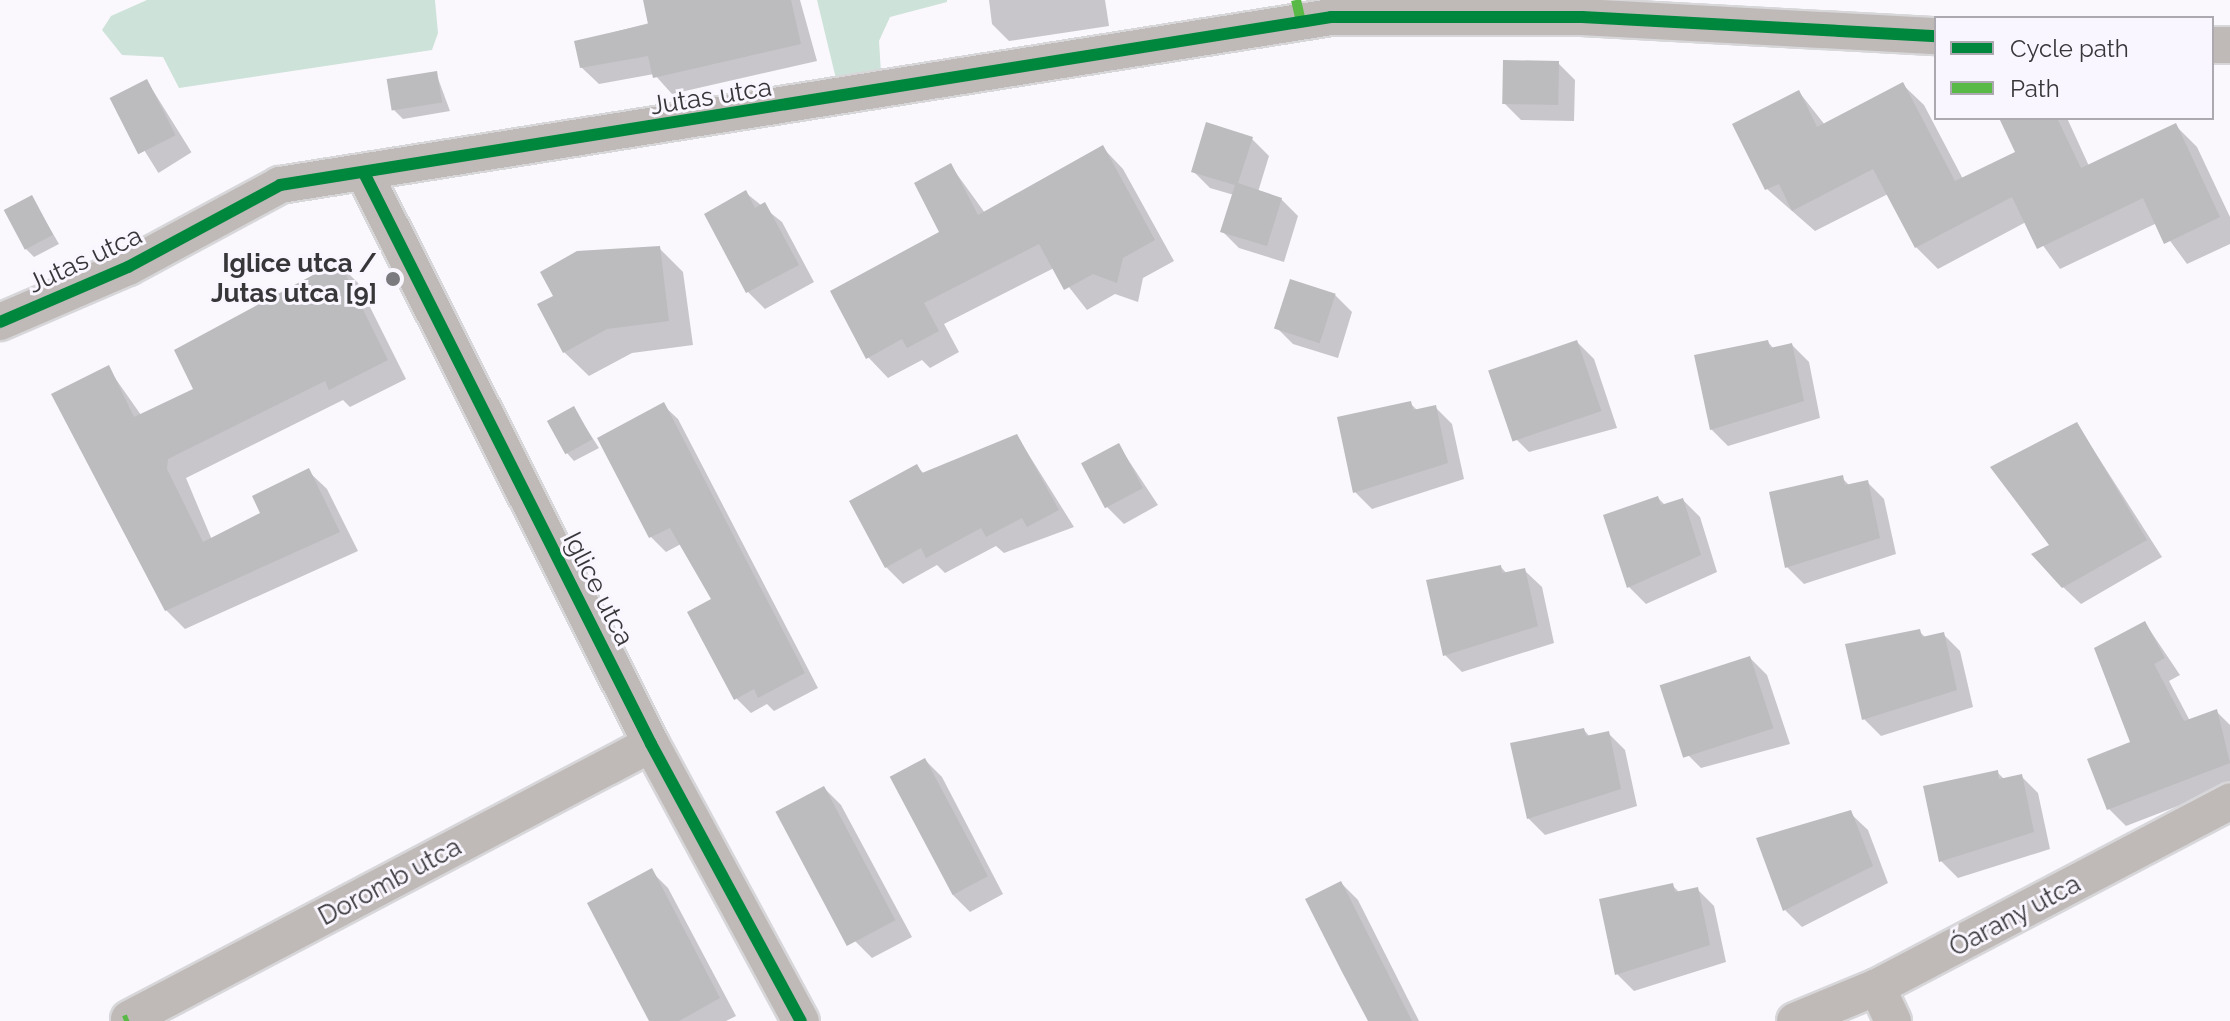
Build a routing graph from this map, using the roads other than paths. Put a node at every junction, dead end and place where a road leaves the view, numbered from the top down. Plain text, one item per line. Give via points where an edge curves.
1 (1934, 36) edge
2 (364, 173) junction
3 (0, 322) edge
4 (651, 744) junction
5 (2230, 802) edge
6 (1877, 987) junction
7 (129, 1019) dead end
8 (801, 1021) edge
9 (1795, 1021) edge
10 (1893, 1021) edge

1 - 2 street, Jutas utca via 1582,17 1331,17
2 - 3 street, Jutas utca via 280,185 128,267
2 - 4 street, Iglice utca
4 - 7 street, Doromb utca
4 - 8 street, Iglice utca
5 - 6 street, Óarany utca
6 - 9 street, Óarany utca
6 - 10 street

